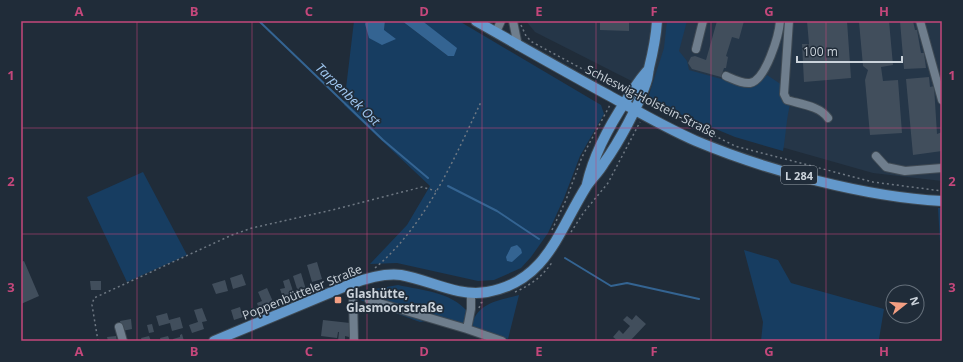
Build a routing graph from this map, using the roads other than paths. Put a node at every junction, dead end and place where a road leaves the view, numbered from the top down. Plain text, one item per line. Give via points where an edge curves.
1 (476, 21) edge
2 (501, 21) edge
3 (657, 21) edge
4 (703, 21) edge
5 (780, 21) edge
6 (789, 21) edge
7 (920, 21) edge
8 (516, 22) edge
9 (496, 32) junction
10 (518, 46) junction
11 (696, 49) dead end
12 (726, 76) dead end
13 (632, 91) junction
14 (942, 100) edge
15 (619, 102) junction
16 (634, 110) junction
17 (828, 118) dead end
18 (876, 156) dead end
19 (942, 168) edge
20 (587, 186) junction
21 (942, 202) edge
22 (351, 284) junction
23 (471, 293) junction
24 (369, 300) dead end
25 (119, 327) dead end
26 (467, 329) junction
27 (123, 341) edge
28 (214, 341) edge
29 (354, 341) edge
30 (502, 341) edge

1 - 9 main road, Schleswig-Holstein-Straße / L 284
2 - 9 street
3 - 13 main road via 648,78
4 - 11 street
5 - 12 street via 769,61 757,80 750,83
6 - 17 street via 784,94 787,100 818,110
7 - 14 street
8 - 10 street
9 - 10 main road, Schleswig-Holstein-Straße / L 284
10 - 15 main road, Schleswig-Holstein-Straße / L 284
13 - 15 main road, Poppenbütteler Straße
13 - 16 main road, Poppenbütteler Straße
15 - 16 main road, Schleswig-Holstein-Straße / L 284
15 - 20 main road, Poppenbütteler Straße via 594,157
16 - 20 main road, Poppenbütteler Straße via 605,162
16 - 21 main road, Schleswig-Holstein-Straße / L 284 via 695,141 755,163 869,192
18 - 19 street via 886,167 905,171
20 - 23 main road, Poppenbütteler Straße via 549,251 530,274 508,286
22 - 23 main road, Poppenbütteler Straße via 372,277 400,275
22 - 28 main road, Poppenbütteler Straße
22 - 29 street via 354,297
23 - 26 street
24 - 26 street
25 - 27 street
26 - 30 street

